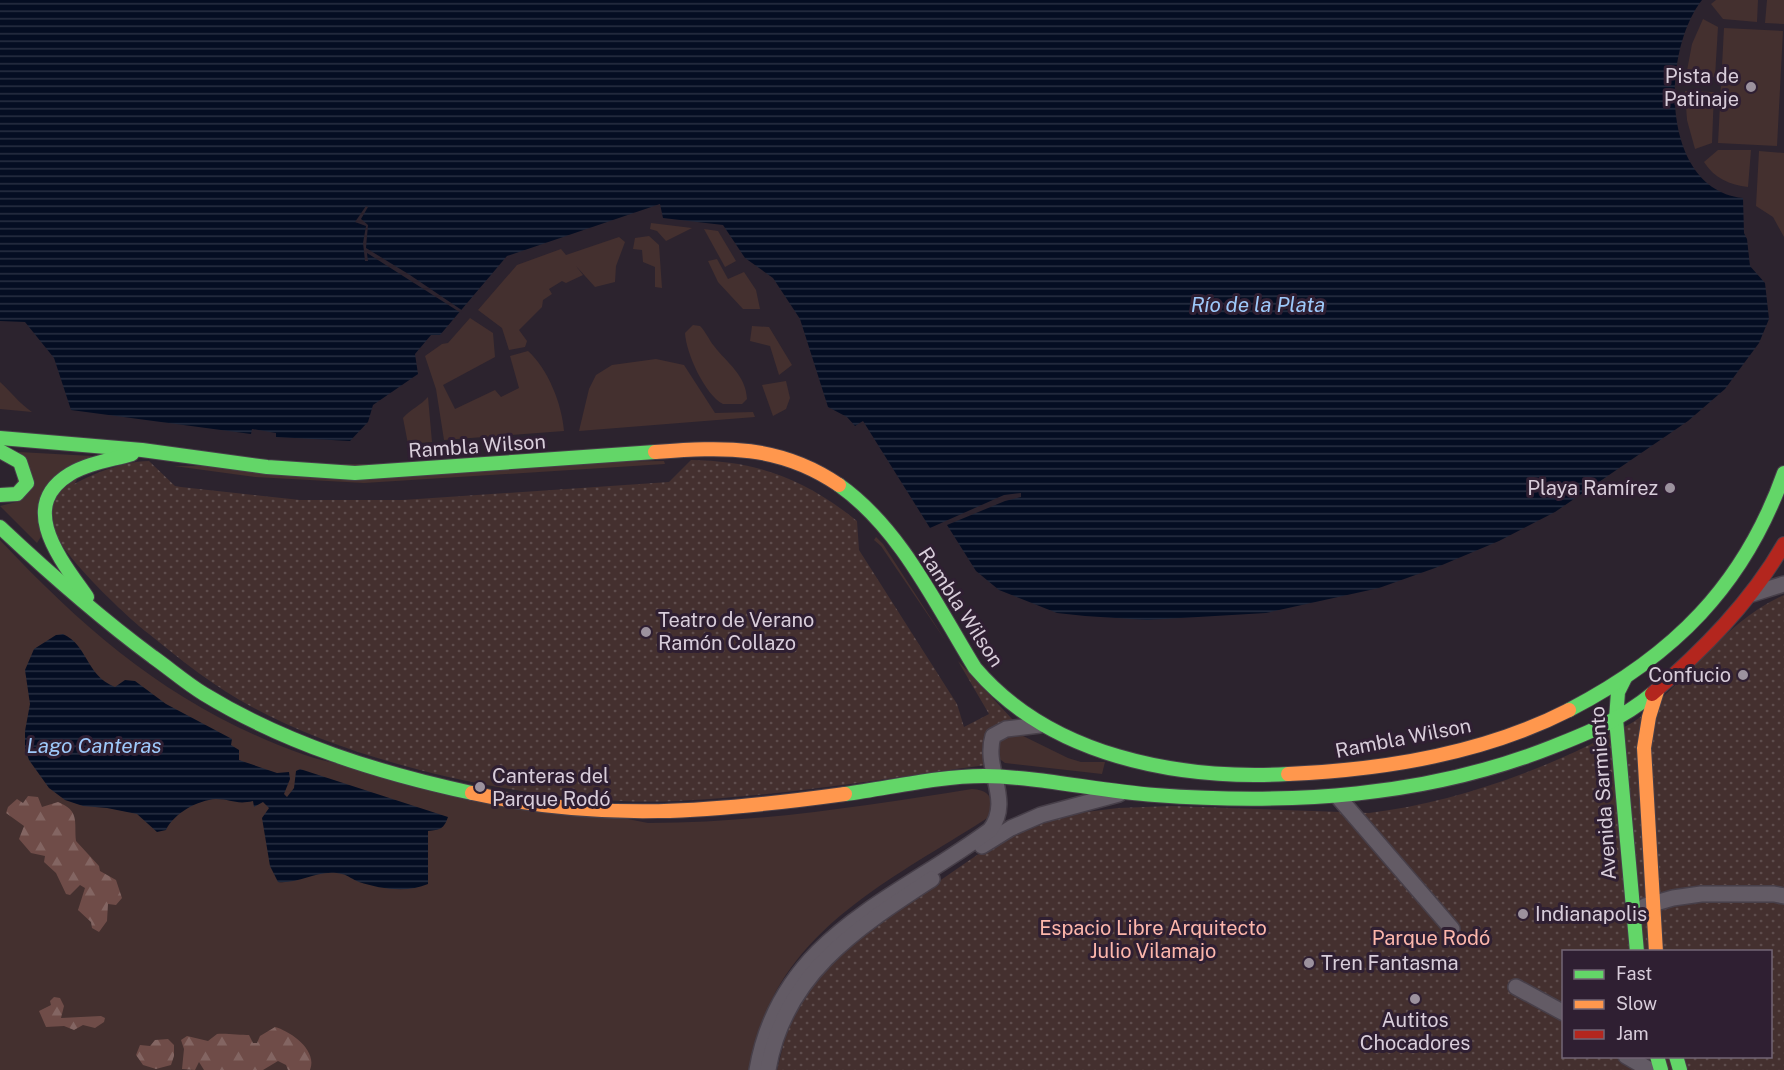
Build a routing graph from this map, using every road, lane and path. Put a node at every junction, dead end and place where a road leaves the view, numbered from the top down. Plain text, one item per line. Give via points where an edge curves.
1 (0, 438) edge
2 (142, 450) junction
3 (0, 451) edge
4 (1784, 473) edge
5 (0, 495) edge
6 (0, 527) edge
7 (1784, 544) edge
8 (1784, 584) edge
9 (1752, 594) junction
10 (102, 619) junction
11 (1625, 678) junction
12 (1658, 688) junction
13 (1616, 719) junction
14 (1042, 725) junction
15 (995, 777) junction
16 (1126, 792) junction
17 (1339, 798) junction
18 (1784, 896) edge
19 (1651, 905) junction
20 (1632, 907) junction
21 (1452, 929) dead end
22 (1636, 950) edge
23 (1656, 950) edge
24 (1516, 987) dead end
25 (1562, 1012) edge
26 (1629, 1058) edge
27 (757, 1070) edge
28 (768, 1070) edge
29 (1650, 1070) edge

1 - 2 main road, Rambla Wilson
2 - 10 main road via 71,474 58,482 44,502 50,541
2 - 14 main road, Rambla Wilson via 267,467 355,472 691,449 733,449 786,457 835,482 874,513 987,684 1013,708
3 - 5 main road via 21,462 27,483 17,494
4 - 11 main road, Rambla Wilson via 1764,521 1736,569 1668,648
6 - 10 main road
7 - 9 main road
8 - 9 street
9 - 12 main road
10 - 15 main road via 203,694 260,724 406,777 527,803 619,812 720,810 955,778
11 - 13 main road, Avenida Sarmiento via 1618,692
11 - 14 main road, Rambla Wilson via 1572,708 1488,741 1374,768 1300,775 1227,775 1173,769 1090,748
12 - 13 main road
12 - 19 main road, Avenida Sarmiento via 1644,748
13 - 17 main road via 1527,757 1447,782
13 - 20 main road, Avenida Sarmiento
14 - 15 street via 1005,729 993,736 990,752
15 - 16 main road
15 - 27 street via 999,812 990,830 866,909 826,941 775,1010
16 - 17 main road via 1298,800
16 - 28 street via 1041,815 1011,828 870,920 819,965 788,1008
17 - 21 street
18 - 19 street via 1701,894 1673,897
19 - 20 street
19 - 23 main road, Avenida Sarmiento
20 - 22 main road, Avenida Sarmiento
24 - 25 street
26 - 29 street

